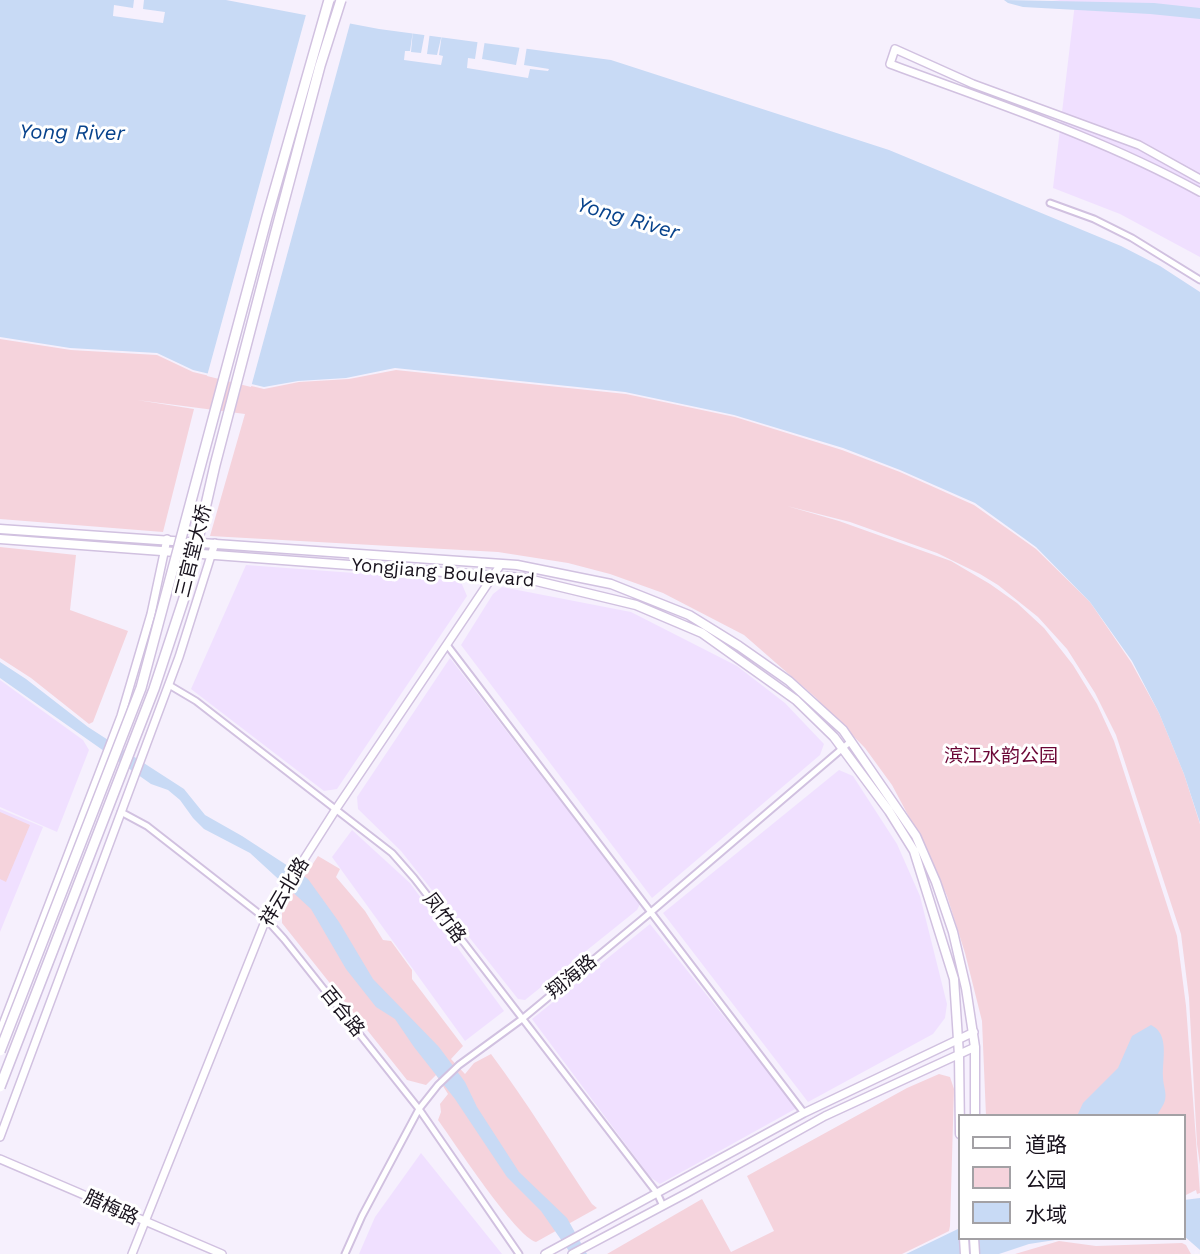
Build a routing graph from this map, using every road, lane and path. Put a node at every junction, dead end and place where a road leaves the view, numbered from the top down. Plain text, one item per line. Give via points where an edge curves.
1 (328, 0) edge
2 (341, 0) edge
3 (1200, 179) edge
4 (1200, 192) edge
5 (1050, 203) dead end
6 (1200, 280) edge
7 (0, 529) edge
8 (0, 539) edge
9 (167, 539) junction
10 (215, 543) junction
11 (166, 551) junction
12 (212, 555) junction
13 (501, 564) junction
14 (494, 575) junction
15 (447, 645) junction
16 (169, 685) junction
17 (851, 741) junction
18 (842, 748) junction
19 (336, 809) junction
20 (121, 813) junction
21 (651, 912) junction
22 (265, 919) junction
23 (522, 1019) junction
24 (0, 1032) edge
25 (974, 1032) junction
26 (958, 1041) junction
27 (975, 1047) junction
28 (0, 1051) edge
29 (959, 1055) junction
30 (0, 1087) edge
31 (419, 1109) junction
32 (804, 1113) junction
33 (960, 1114) edge
34 (975, 1114) edge
35 (0, 1137) edge
36 (0, 1159) edge
37 (657, 1193) junction
38 (663, 1206) junction
39 (145, 1223) junction
40 (132, 1254) edge
41 (222, 1254) edge
42 (345, 1254) edge
43 (519, 1254) edge
44 (545, 1254) edge
45 (572, 1254) edge

1 - 28 main road, 三官堂大桥, bridge via 141,688
2 - 30 main road, 三官堂大桥, bridge via 275,234 186,592 154,689
3 - 4 street via 1139,145 895,49 890,64 1098,142
5 - 6 street via 1132,238
7 - 9 main road, Yongjiang Boulevard
8 - 11 main road, Yongjiang Boulevard
9 - 10 main road, Yongjiang Boulevard
9 - 11 street
10 - 12 street
10 - 13 main road, Yongjiang Boulevard
11 - 12 main road, Yongjiang Boulevard
11 - 24 street via 121,716
12 - 14 main road, Yongjiang Boulevard
12 - 16 street
13 - 14 street, 祥云北路
13 - 17 main road, Yongjiang Boulevard via 611,584 689,615 789,681
14 - 15 street, 祥云北路
14 - 18 main road, Yongjiang Boulevard via 624,602 702,634 796,699
15 - 19 street, 祥云北路
15 - 21 street
16 - 19 street, 凤竹路 via 197,701
16 - 20 street
17 - 18 street, 翔海路
17 - 25 main road, Yongjiang Boulevard via 916,836 936,882 953,932
18 - 21 street, 翔海路
18 - 26 main road, Yongjiang Boulevard via 914,851 954,979
19 - 22 street, 祥云北路
19 - 23 street, 凤竹路 via 399,861
20 - 22 street, 百合路 via 147,826
20 - 35 street
21 - 23 street, 翔海路
21 - 32 street
22 - 31 street, 百合路
22 - 39 street, 祥云北路
23 - 31 street, 翔海路 via 459,1065
23 - 37 street, 凤竹路
25 - 26 street
25 - 27 main road, Yongjiang Boulevard
26 - 29 main road, Yongjiang Boulevard
26 - 32 street
27 - 29 street
27 - 34 main road, Yongjiang Boulevard
29 - 33 main road, Yongjiang Boulevard
29 - 38 street via 825,1116
31 - 42 street, 翔海路
31 - 43 street, 百合路
32 - 37 street
36 - 39 street, 腊梅路
37 - 38 street, 凤竹路
37 - 44 street
38 - 45 street
39 - 40 street, 祥云北路
39 - 41 street, 腊梅路

